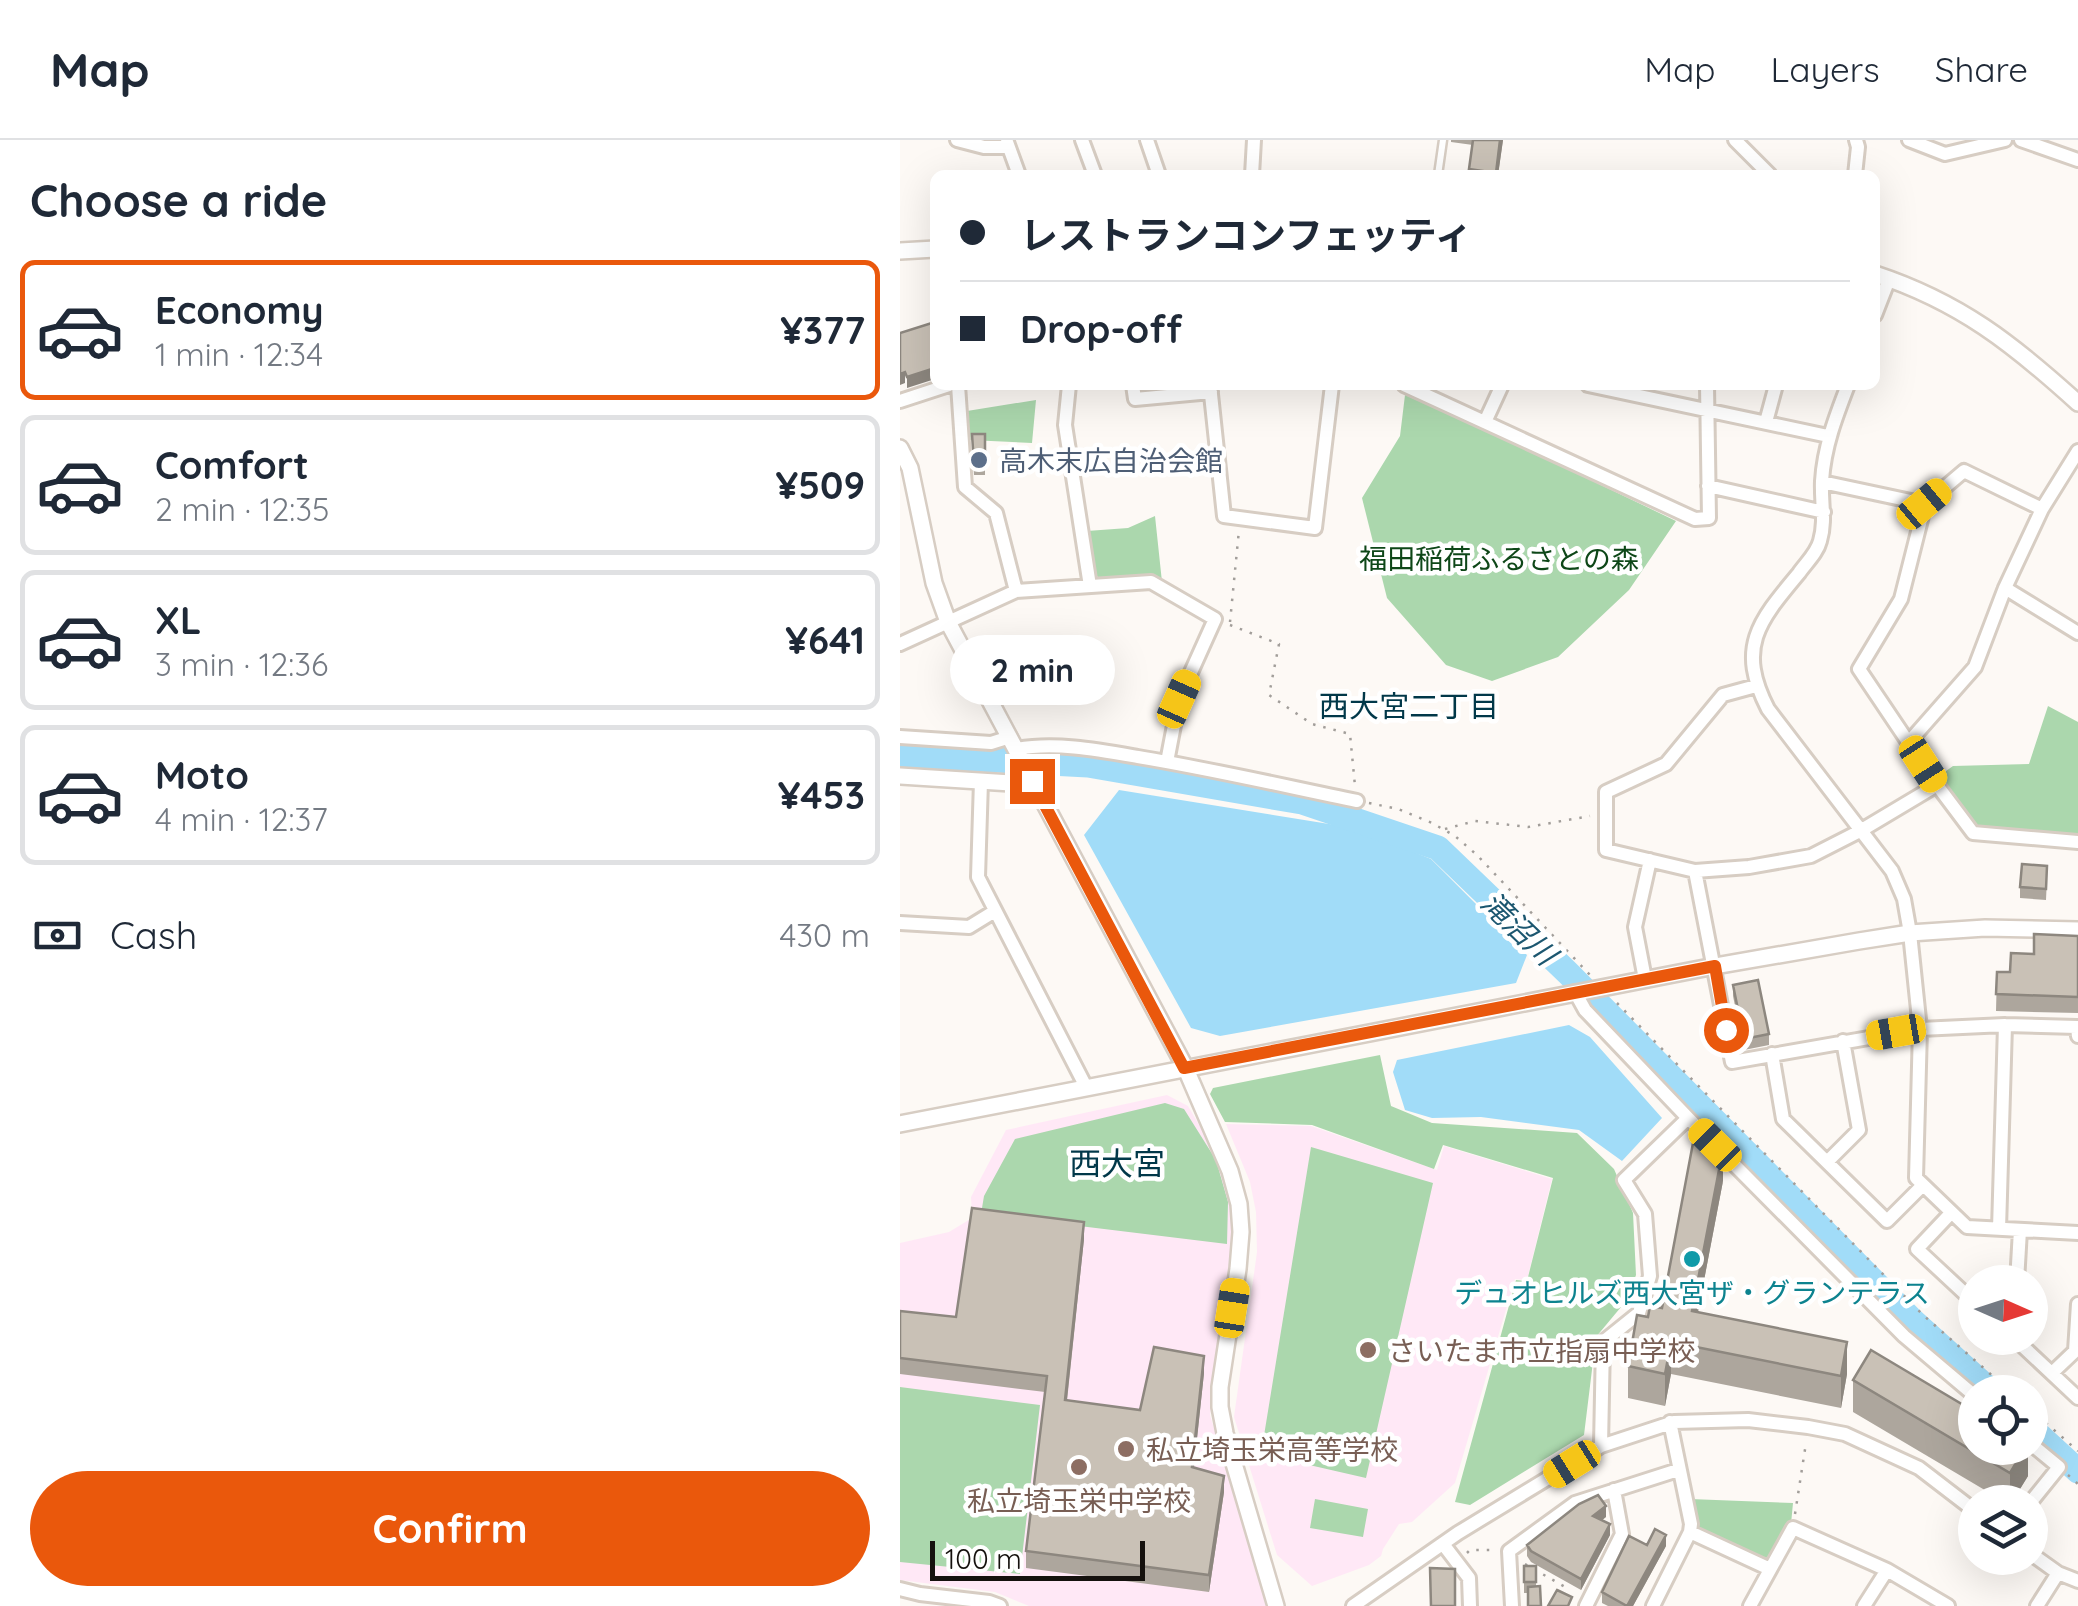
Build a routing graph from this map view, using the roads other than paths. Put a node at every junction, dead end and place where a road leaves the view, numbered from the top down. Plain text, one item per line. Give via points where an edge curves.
1 (957, 140) edge
2 (1082, 140) edge
3 (1146, 140) edge
4 (1254, 140) edge
5 (1443, 140) edge
6 (1735, 140) edge
7 (1856, 140) edge
8 (1909, 140) edge
9 (2005, 140) edge
10 (2021, 140) edge
11 (1008, 144) edge
12 (2078, 160) edge
13 (1017, 170) edge
14 (1093, 170) edge
15 (1157, 170) edge
16 (1252, 170) edge
17 (1439, 170) edge
18 (1765, 170) edge
19 (1856, 170) edge
20 (930, 248) edge
21 (900, 251) edge
22 (1882, 276) edge
23 (934, 390) edge
24 (958, 390) edge
25 (1068, 390) edge
26 (1134, 390) edge
27 (1196, 390) edge
28 (1210, 390) edge
29 (1331, 390) edge
30 (1415, 390) edge
31 (1500, 390) edge
32 (1613, 390) edge
33 (1707, 390) edge
34 (1775, 390) edge
35 (1846, 390) edge
36 (900, 401) edge
37 (2078, 404) edge
38 (1707, 409) junction
39 (1485, 422) junction
40 (1766, 422) junction
41 (1828, 436) junction
42 (900, 448) edge
43 (2078, 451) edge
44 (1822, 482) junction
45 (1708, 486) junction
46 (1924, 504) junction
47 (2042, 509) junction
48 (1824, 512) junction
49 (1090, 586) junction
50 (2005, 588) junction
51 (1016, 591) junction
52 (948, 622) junction
53 (2078, 633) edge
54 (900, 644) edge
55 (1756, 686) junction
56 (900, 738) edge
57 (1909, 742) junction
58 (1015, 747) junction
59 (1167, 762) junction
60 (900, 776) edge
61 (1031, 778) junction
62 (981, 781) junction
63 (1937, 785) junction
64 (1356, 801) road end
65 (1860, 831) junction
66 (2078, 842) edge
67 (1650, 860) junction
68 (1695, 870) junction
69 (995, 911) junction
70 (900, 923) edge
71 (2078, 930) edge
72 (1910, 934) junction
73 (1715, 966) junction
74 (1645, 979) junction
75 (1587, 990) junction
76 (2005, 1025) junction
77 (1920, 1028) junction
78 (2078, 1036) edge
79 (1843, 1041) junction
80 (1772, 1054) junction
81 (1184, 1068) junction
82 (1086, 1087) junction
83 (1688, 1118) junction
84 (900, 1124) edge
85 (1827, 1162) junction
86 (1923, 1185) junction
87 (1951, 1212) junction
88 (1998, 1229) junction
89 (2020, 1230) junction
90 (2078, 1233) edge
91 (2018, 1265) edge
92 (1958, 1287) edge
93 (2078, 1304) edge
94 (2034, 1355) edge
95 (2053, 1372) junction
96 (1958, 1382) edge
97 (2078, 1398) edge
98 (1670, 1422) junction
99 (1601, 1446) junction
100 (2048, 1458) edge
101 (1678, 1470) junction
102 (2045, 1485) edge
103 (1614, 1490) junction
104 (1958, 1498) edge
105 (1690, 1532) junction
106 (1442, 1544) junction
107 (2048, 1566) edge
108 (1770, 1569) junction
109 (1888, 1570) junction
110 (2058, 1573) junction
111 (2078, 1581) edge
112 (900, 1588) edge
113 (1360, 1604) edge
114 (1000, 1606) edge
115 (1276, 1606) edge
116 (1470, 1606) edge
117 (1512, 1606) edge
118 (1586, 1606) edge
119 (1653, 1606) edge
120 (1750, 1606) edge
121 (1864, 1606) edge
122 (1948, 1606) edge
123 (2038, 1606) edge

1 - 11 street
2 - 14 street
3 - 15 street
4 - 16 street
5 - 17 lane
6 - 18 street
7 - 19 street
8 - 9 street via 1945,154
10 - 12 street
11 - 13 street
20 - 21 street
22 - 37 street via 1996,333
23 - 36 street
24 - 51 street via 965,487 996,513
25 - 49 street via 1065,425
26 - 27 street via 1135,399
28 - 29 street via 1224,516 1315,528
30 - 39 street
31 - 39 street
32 - 38 street
33 - 38 street
34 - 40 street
35 - 41 street
38 - 40 street
38 - 45 street
39 - 45 street via 1696,519 1709,518
40 - 41 street
41 - 44 street
42 - 52 street
43 - 47 street
44 - 46 street
44 - 48 street
45 - 48 street
46 - 47 street via 1964,471
46 - 57 street via 1901,600 1860,669
47 - 50 street
48 - 55 street via 1819,548 1765,614 1756,636
49 - 51 street
49 - 59 street via 1151,582 1215,619 1179,699
50 - 53 street
50 - 57 street via 1975,667
51 - 52 street
52 - 54 street
52 - 58 street
55 - 65 street
55 - 67 street via 1723,695 1666,764 1606,792 1606,850
56 - 58 street
57 - 63 street
58 - 59 street
58 - 61 street
59 - 64 street
60 - 62 street
61 - 62 street
61 - 81 street
62 - 69 street via 978,877
63 - 65 street
63 - 66 street via 1974,833
65 - 68 street via 1811,856
65 - 72 street via 1892,871
67 - 68 street
67 - 74 street via 1635,927
68 - 73 street
69 - 70 street via 969,927
69 - 82 street
71 - 72 street
72 - 73 street
72 - 77 street
73 - 74 street
73 - 80 street via 1732,1062
74 - 75 street
75 - 81 street
75 - 83 street via 1585,1010
76 - 77 street
76 - 78 street via 2077,1027
76 - 88 street
77 - 79 street
77 - 86 street via 1916,1178
79 - 80 street
79 - 85 street via 1859,1130
80 - 85 street via 1784,1119
81 - 82 street
81 - 115 street via 1239,1204 1238,1269 1220,1407
82 - 84 street
83 - 96 street via 1904,1336
83 - 99 street via 1624,1180 1645,1214 1650,1276 1639,1313 1603,1342
85 - 86 street via 1887,1221
86 - 87 street
87 - 88 street via 1967,1228
87 - 92 street via 1917,1249
88 - 89 street
89 - 90 street
89 - 91 street
93 - 95 street via 2075,1351
94 - 95 street
95 - 97 street
98 - 99 street
98 - 101 street
98 - 104 street via 1748,1420 1845,1434 1919,1468
99 - 106 street
100 - 102 street via 2059,1468
101 - 103 street
101 - 105 street
103 - 117 street via 1576,1503 1510,1553
103 - 118 street via 1622,1534
105 - 108 street
105 - 119 street
106 - 113 street
106 - 116 street via 1469,1578
107 - 110 street
108 - 109 street via 1793,1528
108 - 120 street
109 - 121 street
109 - 122 street
110 - 111 street
110 - 123 street
112 - 114 street

